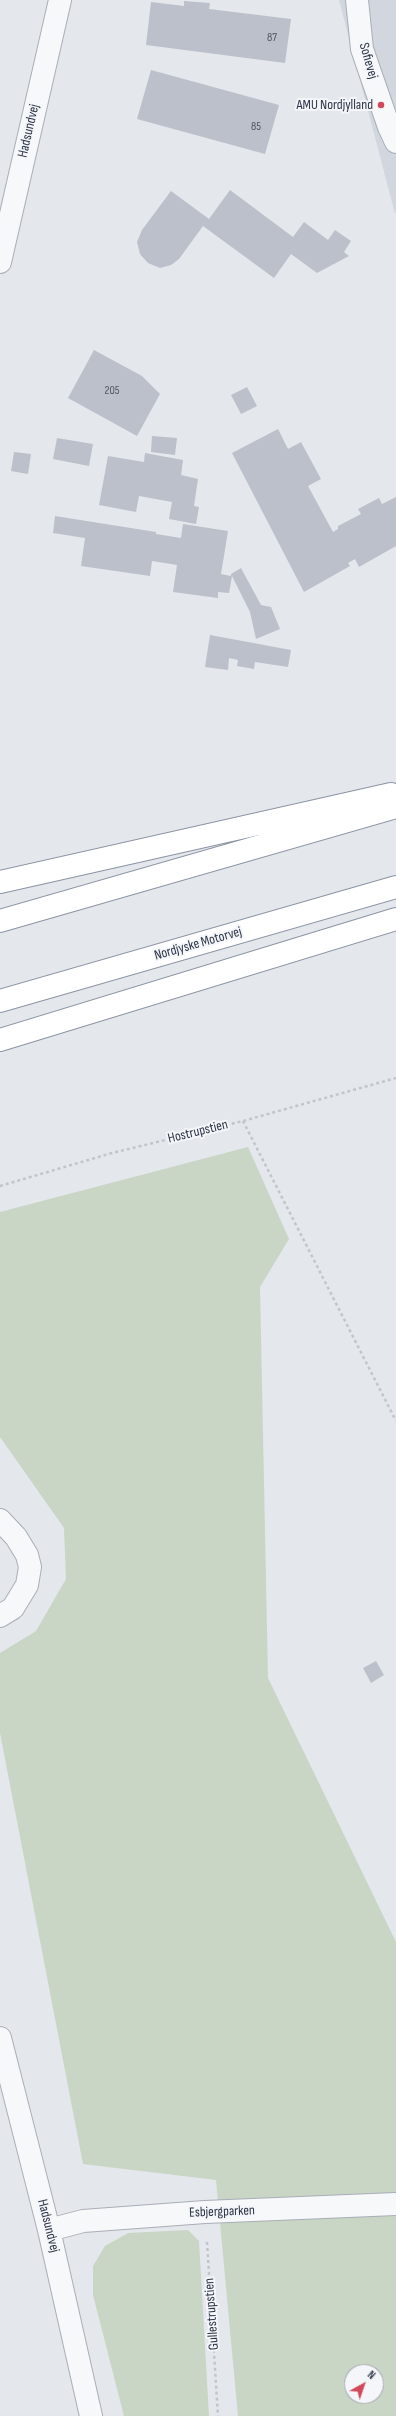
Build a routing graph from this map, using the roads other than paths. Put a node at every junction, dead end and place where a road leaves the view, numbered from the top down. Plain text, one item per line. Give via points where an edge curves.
1 (60, 0) edge
2 (357, 0) edge
3 (394, 131) edge
4 (0, 262) edge
5 (396, 793) edge
6 (396, 807) edge
7 (0, 882) edge
8 (396, 887) edge
9 (396, 919) edge
10 (0, 921) edge
11 (0, 1001) edge
12 (0, 1040) edge
13 (0, 1520) edge
14 (0, 1616) edge
15 (0, 2038) edge
16 (396, 2204) edge
17 (49, 2230) junction
18 (91, 2416) edge

1 - 4 street, Hadsundvej
2 - 3 street, Sofievej via 362,49
5 - 7 highway
6 - 10 highway
8 - 11 highway, Nordjyske Motorvej
9 - 12 highway
13 - 14 street via 16,1537 27,1555 30,1567 28,1585 13,1608
15 - 17 street, Hadsundvej
16 - 17 street, Esbjergparken via 205,2212 83,2221
17 - 18 street, Hadsundvej

